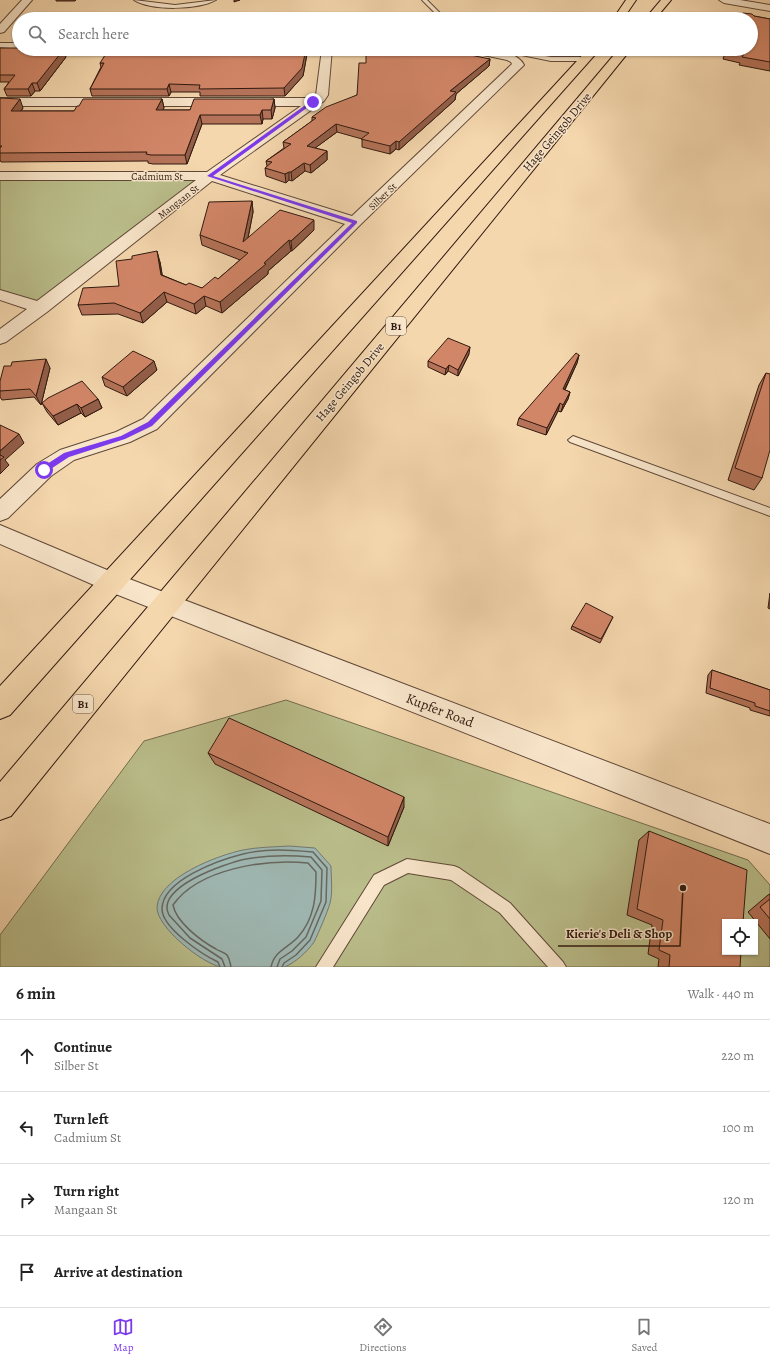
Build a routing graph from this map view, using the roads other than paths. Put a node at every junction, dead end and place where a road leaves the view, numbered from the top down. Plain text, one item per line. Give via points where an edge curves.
1 (27, 0) edge
2 (136, 0) edge
3 (214, 0) edge
4 (424, 0) edge
5 (631, 0) edge
6 (666, 0) edge
7 (724, 0) edge
8 (770, 8) edge
9 (16, 12) edge
10 (437, 12) edge
11 (623, 12) edge
12 (656, 12) edge
13 (12, 17) edge
14 (0, 30) edge
15 (0, 46) edge
16 (12, 46) edge
17 (326, 56) edge
18 (505, 56) edge
19 (534, 56) edge
20 (573, 56) edge
21 (587, 56) edge
22 (619, 56) edge
23 (0, 102) edge
24 (313, 102) junction
25 (0, 176) edge
26 (210, 176) junction
27 (355, 222) junction
28 (0, 296) edge
29 (41, 308) junction
30 (0, 338) edge
31 (573, 440) dead end
32 (0, 512) edge
33 (770, 512) edge
34 (0, 534) edge
35 (111, 582) junction
36 (166, 603) junction
37 (0, 706) edge
38 (0, 805) edge
39 (770, 839) edge
40 (324, 967) edge
41 (558, 967) edge

1 - 9 street
2 - 3 lane via 153,4 179,5
4 - 10 lane
5 - 11 highway
6 - 12 highway
7 - 8 street
13 - 14 street
15 - 16 street
17 - 24 street, Mangaan St via 322,95
18 - 27 street, Silber St via 518,63 517,68
19 - 20 lane via 550,59
21 - 35 highway
22 - 36 highway, Hage Geingob Drive / B1
23 - 24 street
24 - 26 street, Mangaan St
25 - 26 street, Cadmium St
26 - 27 street, Cadmium St
26 - 29 street, Mangaan St
27 - 32 street, Silber St via 150,424 123,437 66,455 44,470
28 - 29 street
29 - 30 street, Mangaan St
31 - 33 lane
34 - 35 street, Kupfer Road
35 - 36 street, Kupfer Road
35 - 37 highway
36 - 38 highway, B1
36 - 39 street, Kupfer Road
40 - 41 lane via 379,880 407,866 454,873 505,908

